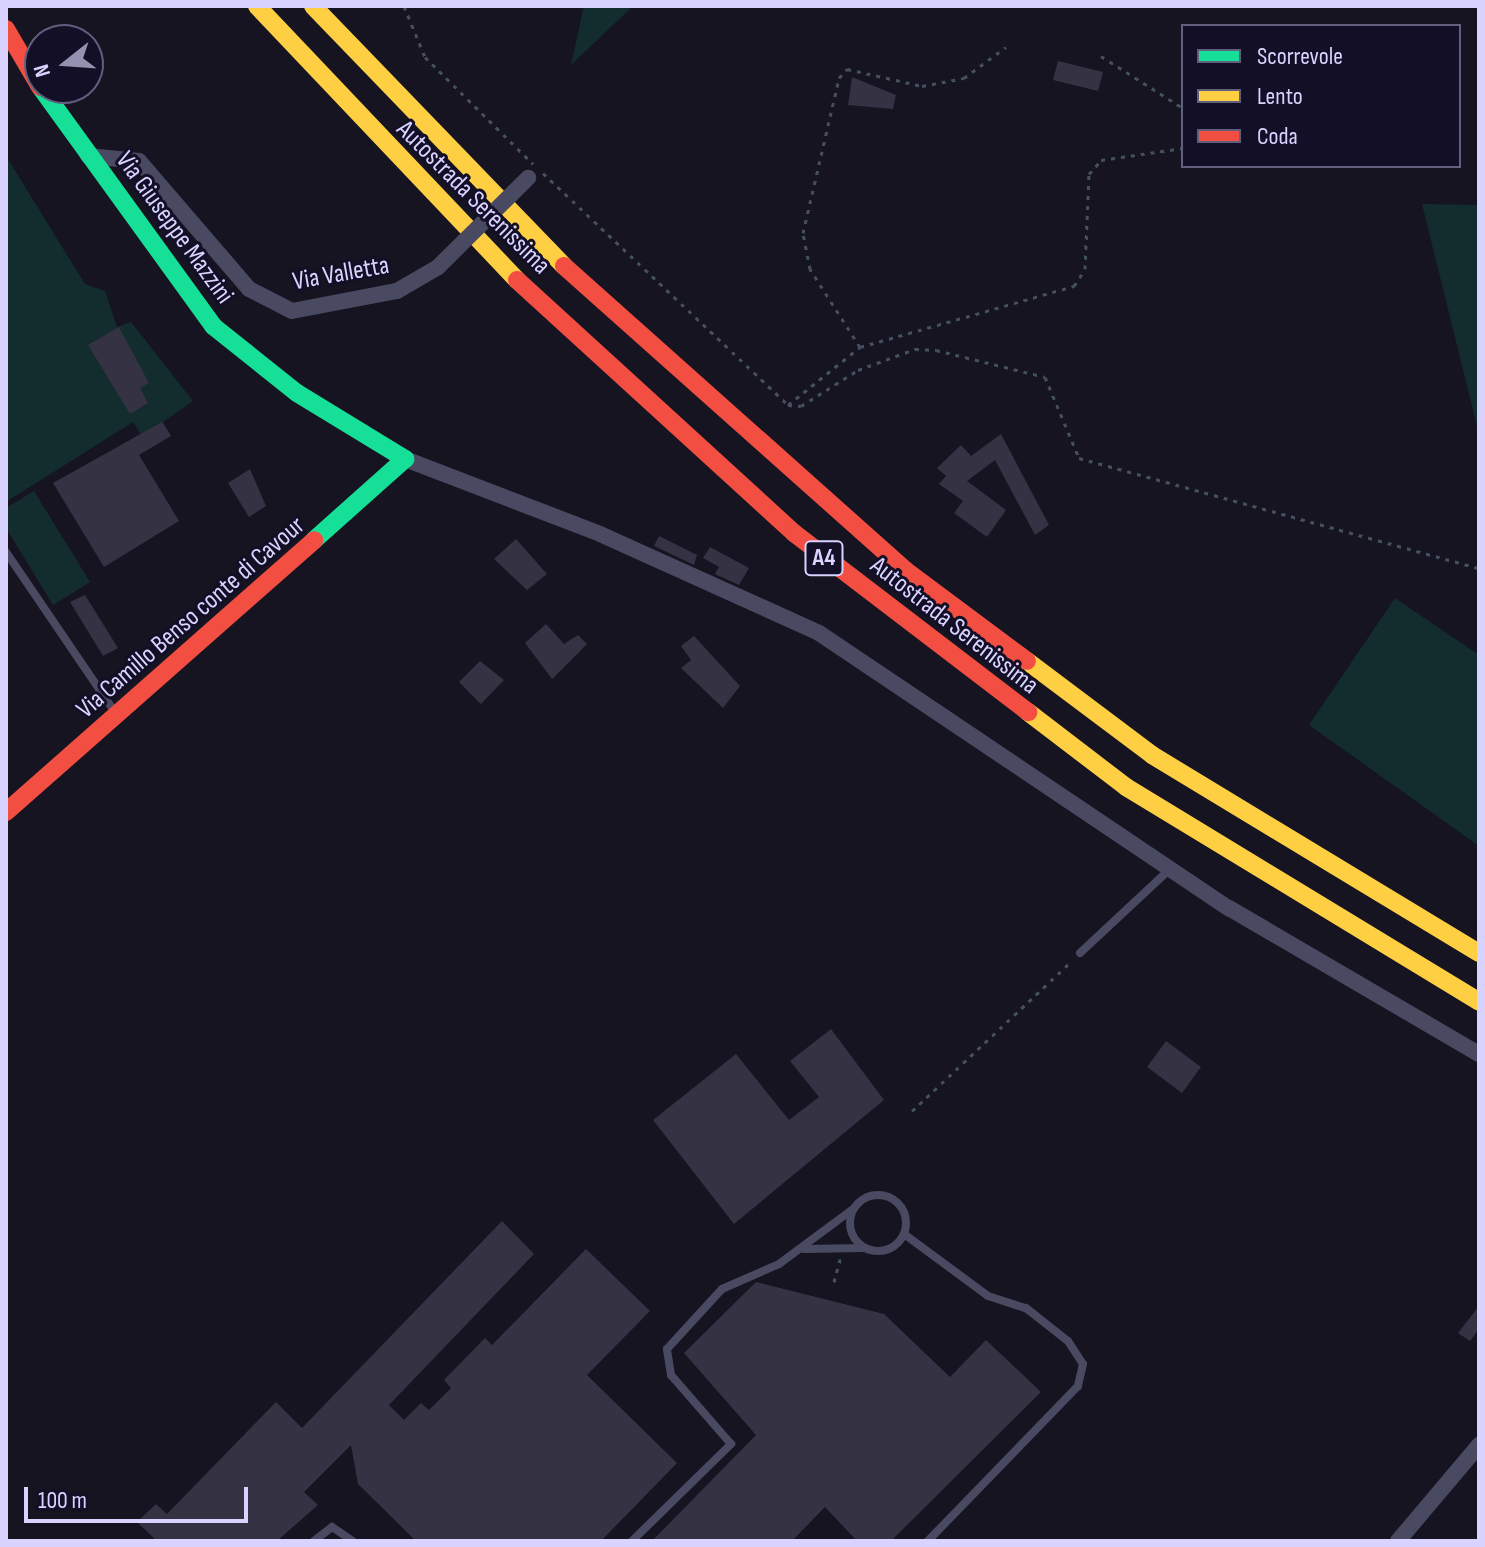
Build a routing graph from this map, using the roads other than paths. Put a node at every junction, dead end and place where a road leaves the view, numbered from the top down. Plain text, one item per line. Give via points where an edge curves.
1 (257, 6) edge
2 (313, 6) edge
3 (6, 29) edge
4 (24, 60) edge
5 (52, 104) edge
6 (88, 156) junction
7 (532, 172) road end
8 (405, 459) junction
9 (6, 552) edge
10 (119, 718) junction
11 (6, 812) edge
12 (1169, 870) junction
13 (1080, 953) road end
14 (1479, 953) edge
15 (1479, 1002) edge
16 (1479, 1054) edge
17 (853, 1209) junction
18 (904, 1234) junction
19 (866, 1248) junction
20 (803, 1249) junction
21 (1479, 1445) edge
22 (314, 1541) edge
23 (353, 1541) edge
24 (632, 1541) edge
25 (928, 1541) edge
26 (1398, 1541) edge

1 - 15 main road, Autostrada Serenissima / A4 via 488,253 794,533 1126,787
2 - 14 main road, Autostrada Serenissima / A4 via 443,148 592,294 905,570 1152,755
3 - 4 main road, Via Giuseppe Mazzini
5 - 6 main road, Via Giuseppe Mazzini
6 - 7 street, Via Valletta, bridge via 139,161 249,289 292,311 397,291 438,267
6 - 8 main road, Via Giuseppe Mazzini via 213,326 297,393
8 - 10 main road, Via Camillo Benso conte di Cavour
8 - 12 street via 600,534 819,633
9 - 10 lane
10 - 11 main road, Via Camillo Benso conte di Cavour
12 - 13 lane
12 - 16 street
17 - 18 lane via 874,1195 891,1197 903,1209
17 - 19 lane via 852,1231
17 - 20 lane
18 - 19 lane via 888,1249
18 - 25 lane via 988,1296 1026,1308 1068,1341 1083,1364 1078,1386
19 - 20 lane
20 - 24 lane via 722,1289 667,1349 671,1375 731,1444
21 - 26 street
22 - 23 lane via 332,1527

